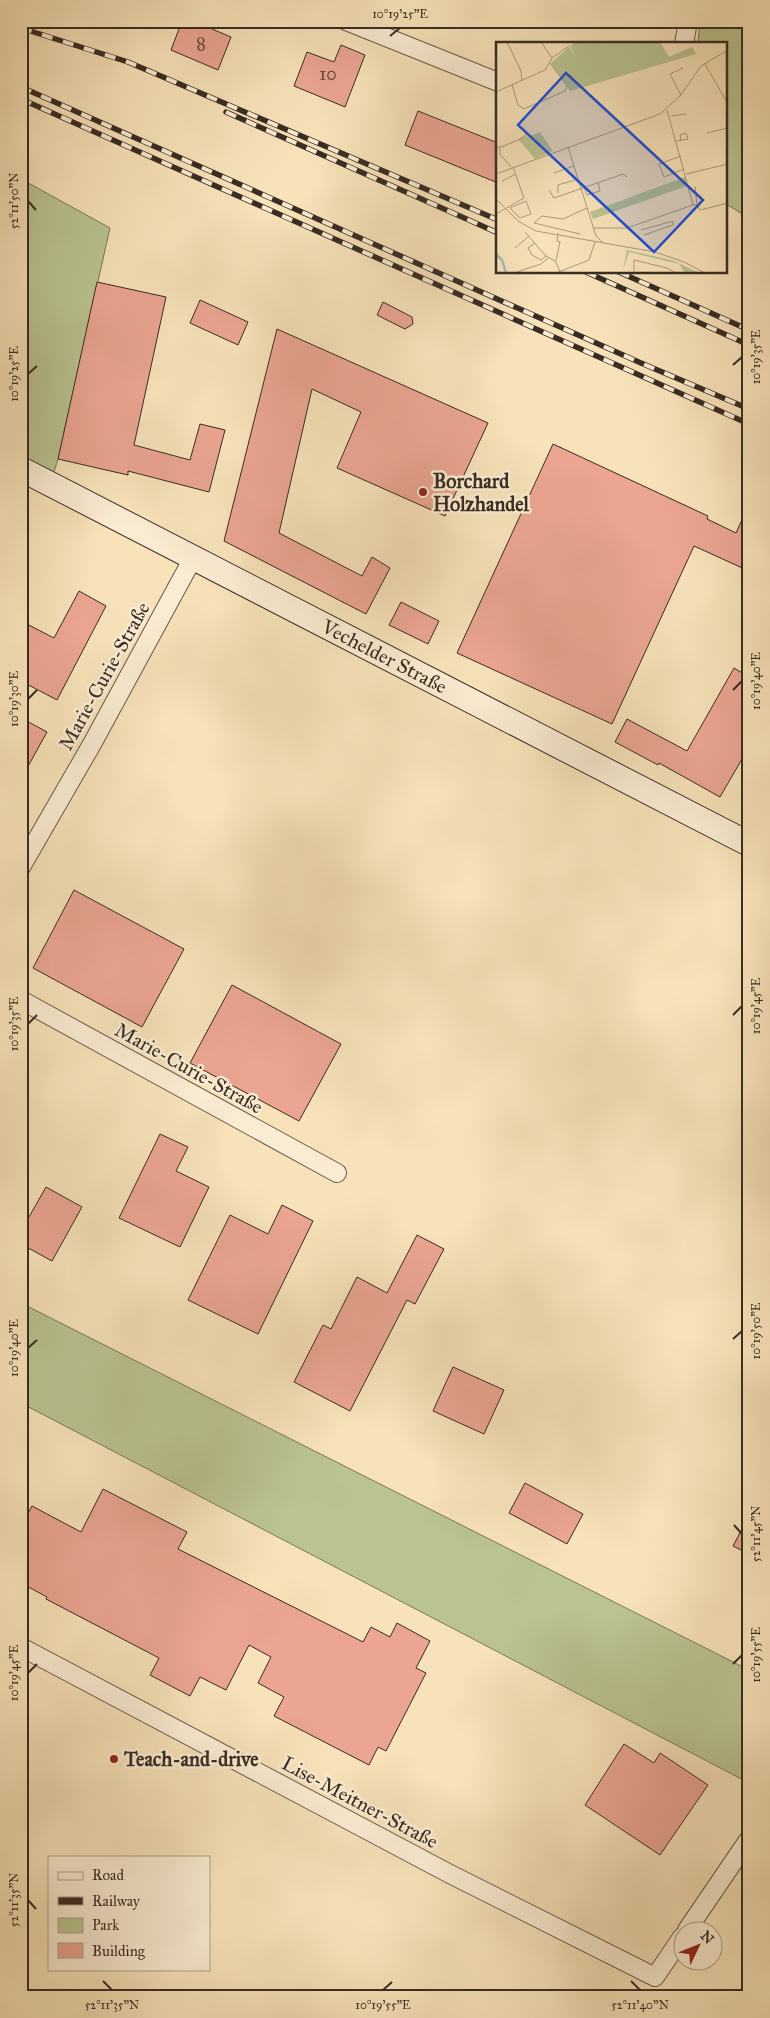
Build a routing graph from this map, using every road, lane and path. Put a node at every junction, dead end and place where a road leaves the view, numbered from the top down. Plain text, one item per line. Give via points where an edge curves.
1 (346, 21) edge
2 (688, 21) edge
3 (684, 42) edge
4 (496, 81) edge
5 (21, 469) edge
6 (193, 558) junction
7 (749, 844) edge
8 (21, 867) edge
9 (21, 1000) edge
10 (337, 1172) dead end
11 (21, 1647) edge
12 (749, 1839) edge
13 (694, 1920) edge
14 (672, 1952) edge

1 - 4 street
2 - 3 street
5 - 6 main road, Vechelder Straße
6 - 7 main road, Vechelder Straße
6 - 8 street, Marie-Curie-Straße
9 - 10 street, Marie-Curie-Straße
11 - 14 street, Lise-Meitner-Straße via 450,1874 655,1977
12 - 13 street

